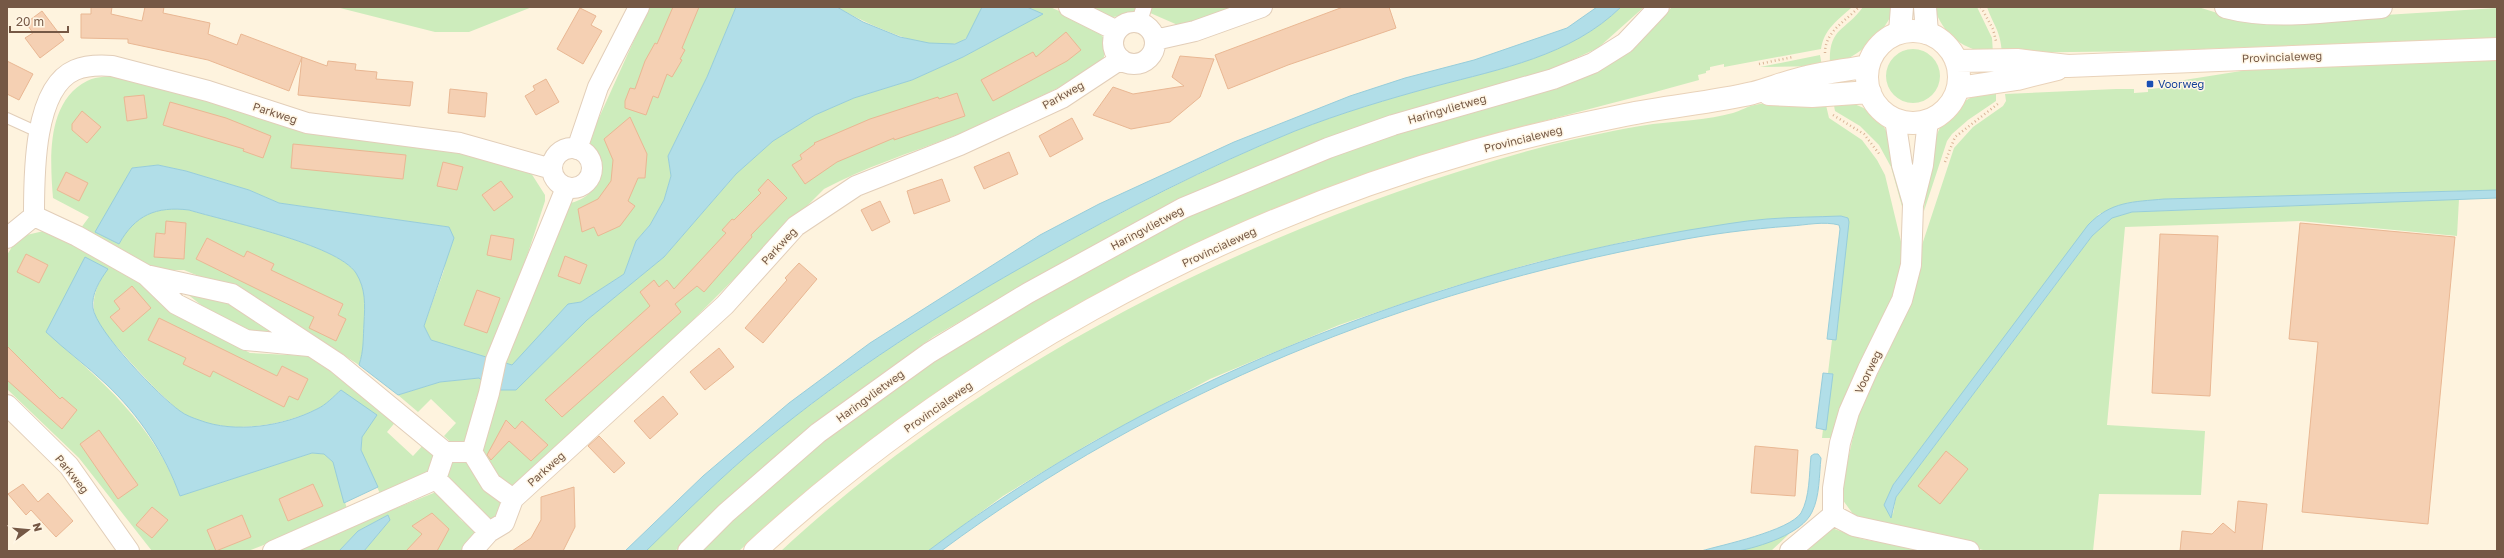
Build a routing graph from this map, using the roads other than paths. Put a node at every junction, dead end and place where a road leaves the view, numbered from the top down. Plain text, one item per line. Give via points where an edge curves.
1 (639, 7) edge
2 (1069, 7) edge
3 (1262, 7) edge
4 (1659, 7) edge
5 (1902, 7) edge
6 (1925, 7) edge
7 (2226, 7) edge
8 (2381, 7) edge
9 (1141, 15) edge
10 (1117, 31) junction
11 (1900, 32) junction
12 (1927, 32) junction
13 (1154, 40) junction
14 (2497, 49) edge
15 (1121, 60) junction
16 (1956, 61) junction
17 (1868, 66) junction
18 (2068, 66) junction
19 (1958, 88) junction
20 (1870, 92) junction
21 (1751, 93) junction
22 (7, 118) edge
23 (1896, 120) junction
24 (1928, 120) junction
25 (40, 133) junction
26 (577, 149) junction
27 (552, 169) junction
28 (566, 188) junction
29 (1913, 205) junction
30 (34, 216) junction
31 (7, 238) edge
32 (146, 275) junction
33 (311, 347) junction
34 (7, 405) edge
35 (445, 452) junction
36 (472, 452) junction
37 (436, 479) junction
38 (513, 499) junction
39 (1833, 515) junction
40 (488, 532) junction
41 (129, 551) edge
42 (273, 551) edge
43 (472, 551) edge
44 (688, 551) edge
45 (755, 551) edge
46 (1790, 551) edge
47 (1969, 551) edge

1 - 26 street via 598,87
2 - 10 street
3 - 13 street via 1195,31
4 - 44 street, Haringvlietweg via 1625,43 1593,63 1553,79 1393,125 1328,148 1183,208 1028,293 929,353 818,433 726,513
5 - 11 main road
6 - 12 main road
7 - 8 main road via 2280,13
9 - 10 street
9 - 13 street
10 - 15 street via 1113,43
11 - 12 main road
11 - 17 main road via 1879,45
12 - 16 main road via 1945,43
13 - 15 street via 1153,52 1144,61 1133,64
14 - 18 main road, Provincialeweg
15 - 38 street, Parkweg via 1062,98 960,145 856,186 796,226 725,305
16 - 18 main road, Provincialeweg via 2017,60
16 - 19 main road via 1959,74
17 - 20 main road
17 - 21 main road, Provincialeweg via 1808,76
18 - 19 main road, Provincialeweg via 2018,80
19 - 24 main road via 1947,108
20 - 21 main road, Provincialeweg via 1812,96
20 - 23 main road via 1880,109
21 - 45 main road, Provincialeweg via 1624,115 1474,151 1332,198 1231,240 1106,303 993,369 858,464
22 - 25 lane
23 - 24 main road via 1908,123
23 - 29 street, Voorweg via 1902,165
24 - 29 street, Voorweg via 1923,165
25 - 27 street, Parkweg via 44,111 52,91 62,79 75,70 95,65 112,66 208,91 307,123 460,143
25 - 30 street, Parkweg via 34,180
26 - 27 street via 559,152 552,163
26 - 28 street via 583,151 591,161 592,174 579,188
27 - 28 street via 556,181
28 - 36 street via 496,360
29 - 39 street, Voorweg via 1911,265 1902,300 1849,412 1840,443 1833,488
30 - 31 street
30 - 32 street via 77,236
32 - 33 street via 232,294
32 - 33 street via 176,304 246,340
33 - 35 street via 338,363
34 - 41 street, Parkweg via 69,466
35 - 36 street
35 - 37 street
36 - 38 street via 491,483
37 - 40 street
37 - 42 street
38 - 40 street, Parkweg via 504,523
39 - 46 street
39 - 47 street via 1854,526
40 - 43 street, Parkweg

